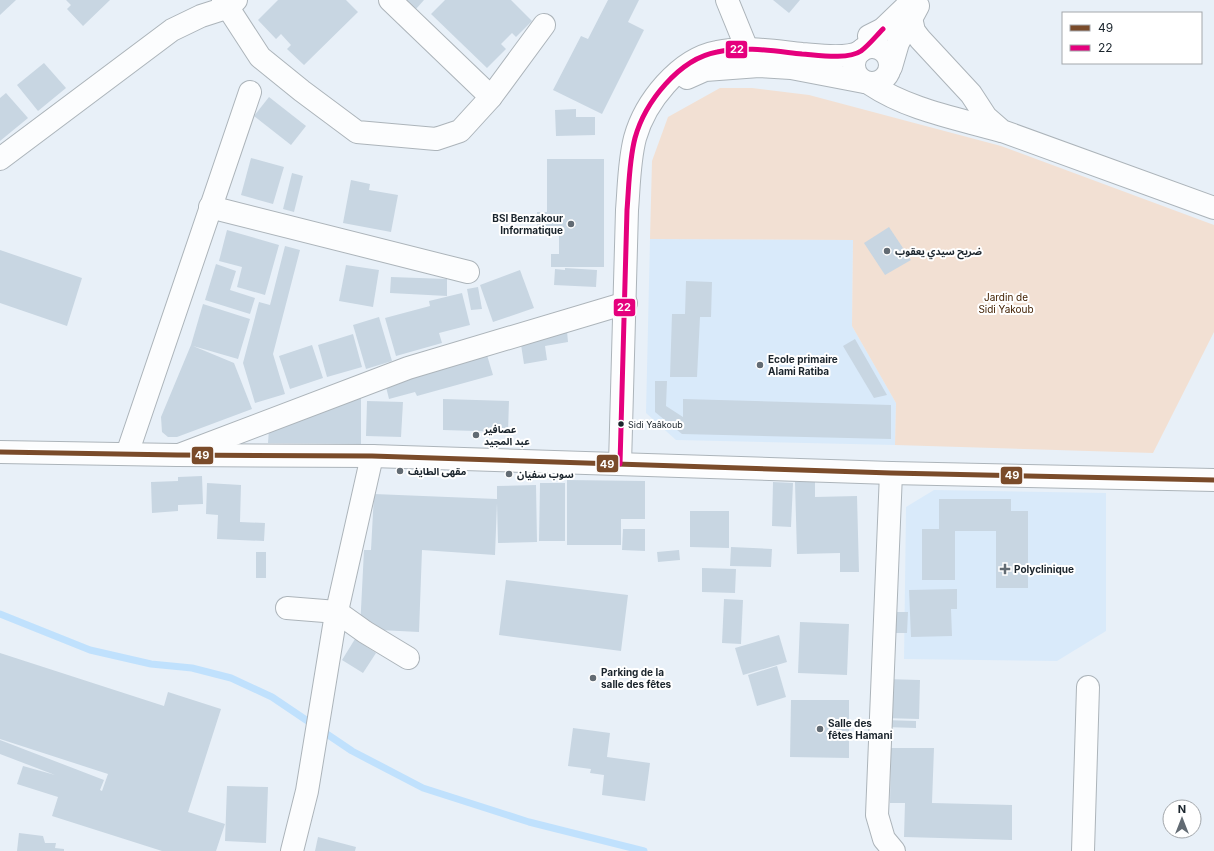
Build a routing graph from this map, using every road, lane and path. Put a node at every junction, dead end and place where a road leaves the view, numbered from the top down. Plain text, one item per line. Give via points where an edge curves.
1 (390, 0) edge
2 (727, 0) edge
3 (922, 0) edge
4 (229, 2) edge
5 (912, 9) edge
6 (544, 25) dead end
7 (883, 29) junction
8 (747, 48) junction
9 (860, 52) junction
10 (816, 55) junction
11 (891, 67) junction
12 (867, 83) junction
13 (250, 92) dead end
14 (491, 97) junction
15 (650, 104) junction
16 (1002, 131) junction
17 (0, 159) edge
18 (210, 207) junction
19 (1214, 208) edge
20 (468, 272) dead end
21 (626, 303) junction
22 (622, 415) junction
23 (0, 452) edge
24 (127, 454) junction
25 (177, 456) junction
26 (372, 456) junction
27 (576, 462) junction
28 (620, 464) junction
29 (658, 465) junction
30 (891, 473) junction
31 (1214, 480) edge
32 (287, 608) dead end
33 (336, 616) junction
34 (408, 658) dead end
35 (1088, 688) dead end
36 (877, 815) junction
37 (292, 851) edge
38 (878, 851) edge
39 (894, 851) edge
40 (1083, 851) edge

1 - 14 street
2 - 8 street
3 - 5 street
4 - 14 street via 260,57 357,132 436,140 460,131
4 - 17 street via 172,30
5 - 7 street
5 - 11 street
5 - 16 street via 914,31 971,94 986,117
6 - 14 street
7 - 9 street
7 - 10 street via 841,48
8 - 10 street
8 - 15 street via 716,52 691,61 670,77
9 - 10 street via 844,56
9 - 11 street via 866,48 878,48 888,55
9 - 12 street via 854,67 856,73
11 - 12 street via 886,78 876,84
12 - 15 street via 792,68 759,66 712,69 687,78
12 - 16 street via 914,107
13 - 18 street
15 - 21 street via 636,137 630,172
16 - 19 street
18 - 20 street
18 - 24 street
21 - 22 street
21 - 25 street via 408,368
22 - 27 street via 606,448
22 - 28 street
22 - 29 street via 635,447
23 - 24 street
24 - 25 street
25 - 26 street
26 - 27 street
26 - 33 street
27 - 28 street
28 - 29 street
29 - 30 street
30 - 31 street
30 - 36 street
32 - 33 street
33 - 34 street
33 - 37 street via 307,791
35 - 40 street
36 - 38 street
36 - 39 street via 884,839

